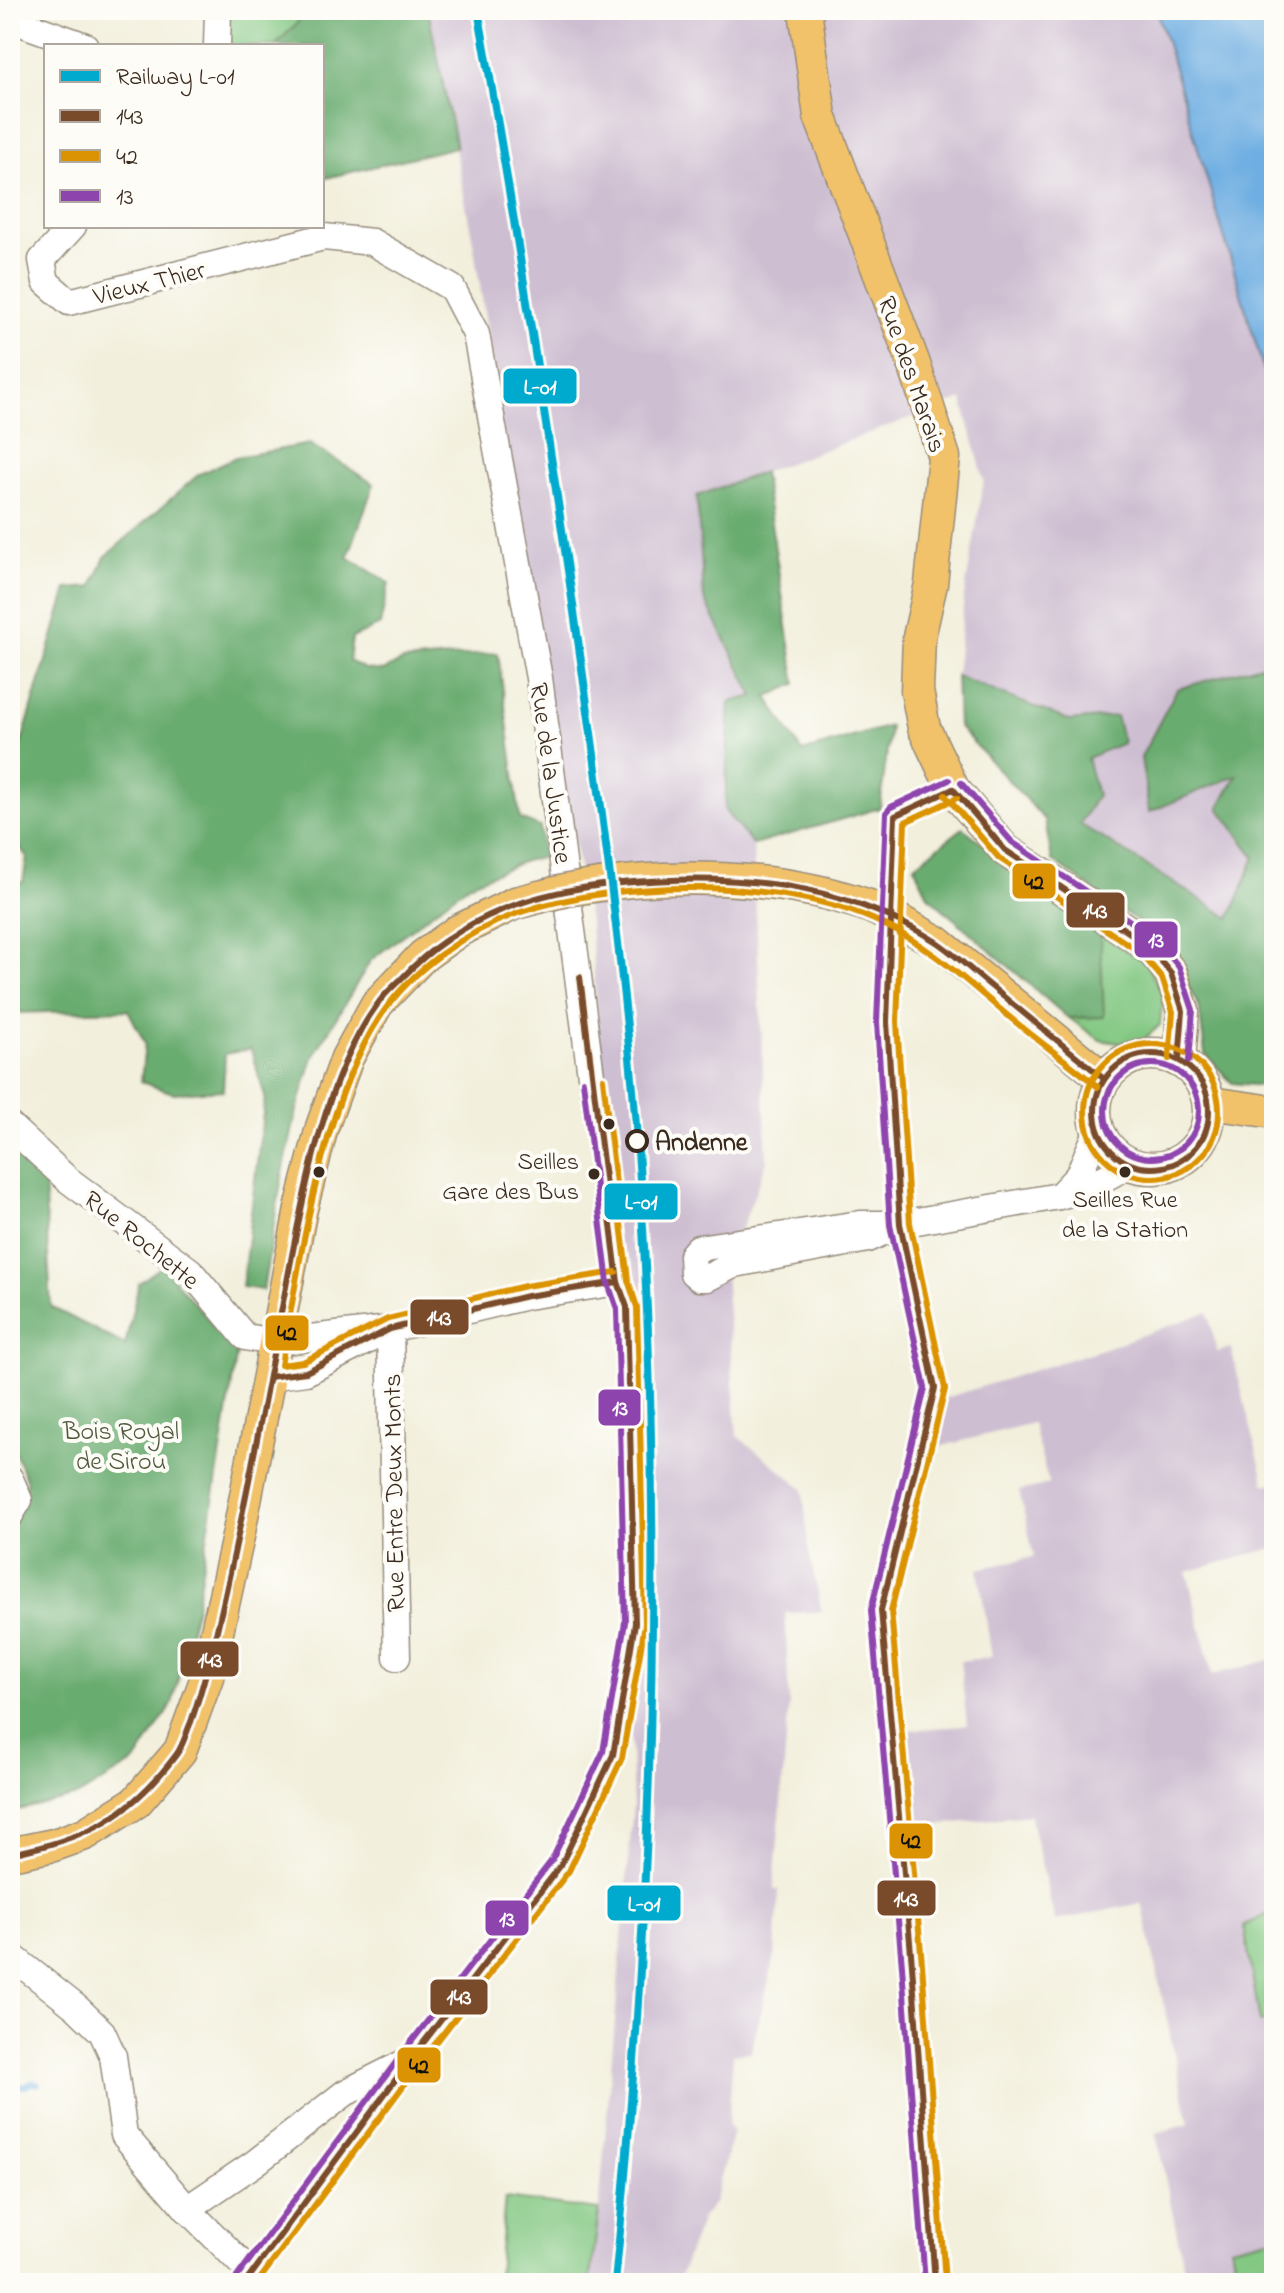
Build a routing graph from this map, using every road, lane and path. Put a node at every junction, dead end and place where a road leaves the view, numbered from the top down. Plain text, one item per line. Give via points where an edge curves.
1 (218, 10) edge
2 (805, 10) edge
3 (10, 19) edge
4 (79, 44) edge
5 (217, 44) edge
6 (71, 228) edge
7 (324, 237) joint
8 (953, 789) junction
9 (1179, 1060) junction
10 (1104, 1079) junction
11 (1210, 1103) junction
12 (1274, 1112) edge
13 (10, 1126) edge
14 (1098, 1130) junction
15 (1131, 1164) junction
16 (1059, 1196) junction
17 (900, 1224) junction
18 (618, 1282) junction
19 (390, 1329) junction
20 (274, 1342) junction
21 (269, 1377) junction
22 (10, 1479) edge
23 (10, 1515) edge
24 (397, 1657) dead end
25 (10, 1854) edge
26 (10, 1955) edge
27 (410, 2060) junction
28 (187, 2209) junction
29 (248, 2278) edge
30 (935, 2283) edge

1 - 5 street
2 - 8 main road, Rue des Marais via 820,116 944,457 931,584 919,637 917,691 924,728
3 - 4 street
6 - 7 street, Vieux Thier via 42,260 46,282 69,302
7 - 18 street, Rue de la Justice via 372,242 452,288 476,334 539,678
8 - 9 main road, Rue des Marais via 1005,850 1148,945 1171,973 1183,1011
8 - 17 street via 895,816 887,1022
9 - 10 main road via 1152,1053 1125,1060
9 - 11 main road via 1200,1078
10 - 14 main road via 1095,1104
10 - 20 main road, bridge via 937,942 868,906 807,888 744,879 581,887 515,903 458,931 423,956 377,1004 347,1058 322,1127
11 - 12 main road
11 - 15 main road via 1203,1137 1180,1162 1158,1168
13 - 20 street, Rue Rochette via 67,1179 190,1271 245,1337
14 - 15 main road via 1111,1151
14 - 16 street via 1078,1176
15 - 16 street
16 - 17 street
17 - 17 street via 860,1224 698,1248 692,1255 693,1273 707,1278 735,1264 868,1239
17 - 30 street via 935,1388 881,1610
18 - 19 street via 527,1296
18 - 27 street, Rue de la Justice via 627,1307 635,1623 613,1755 561,1865
19 - 20 street
19 - 21 street via 306,1372
19 - 24 street, Rue Entre Deux Monts
20 - 21 main road
21 - 25 main road via 207,1677 180,1751 136,1802 85,1834
22 - 23 street via 19,1500
26 - 28 street, Rue de la Justice via 102,2032 113,2056 124,2135
27 - 28 street, Rue de la Justice via 345,2093
27 - 29 street, Rue de la Justice
28 - 29 street, Rue de la Justice

